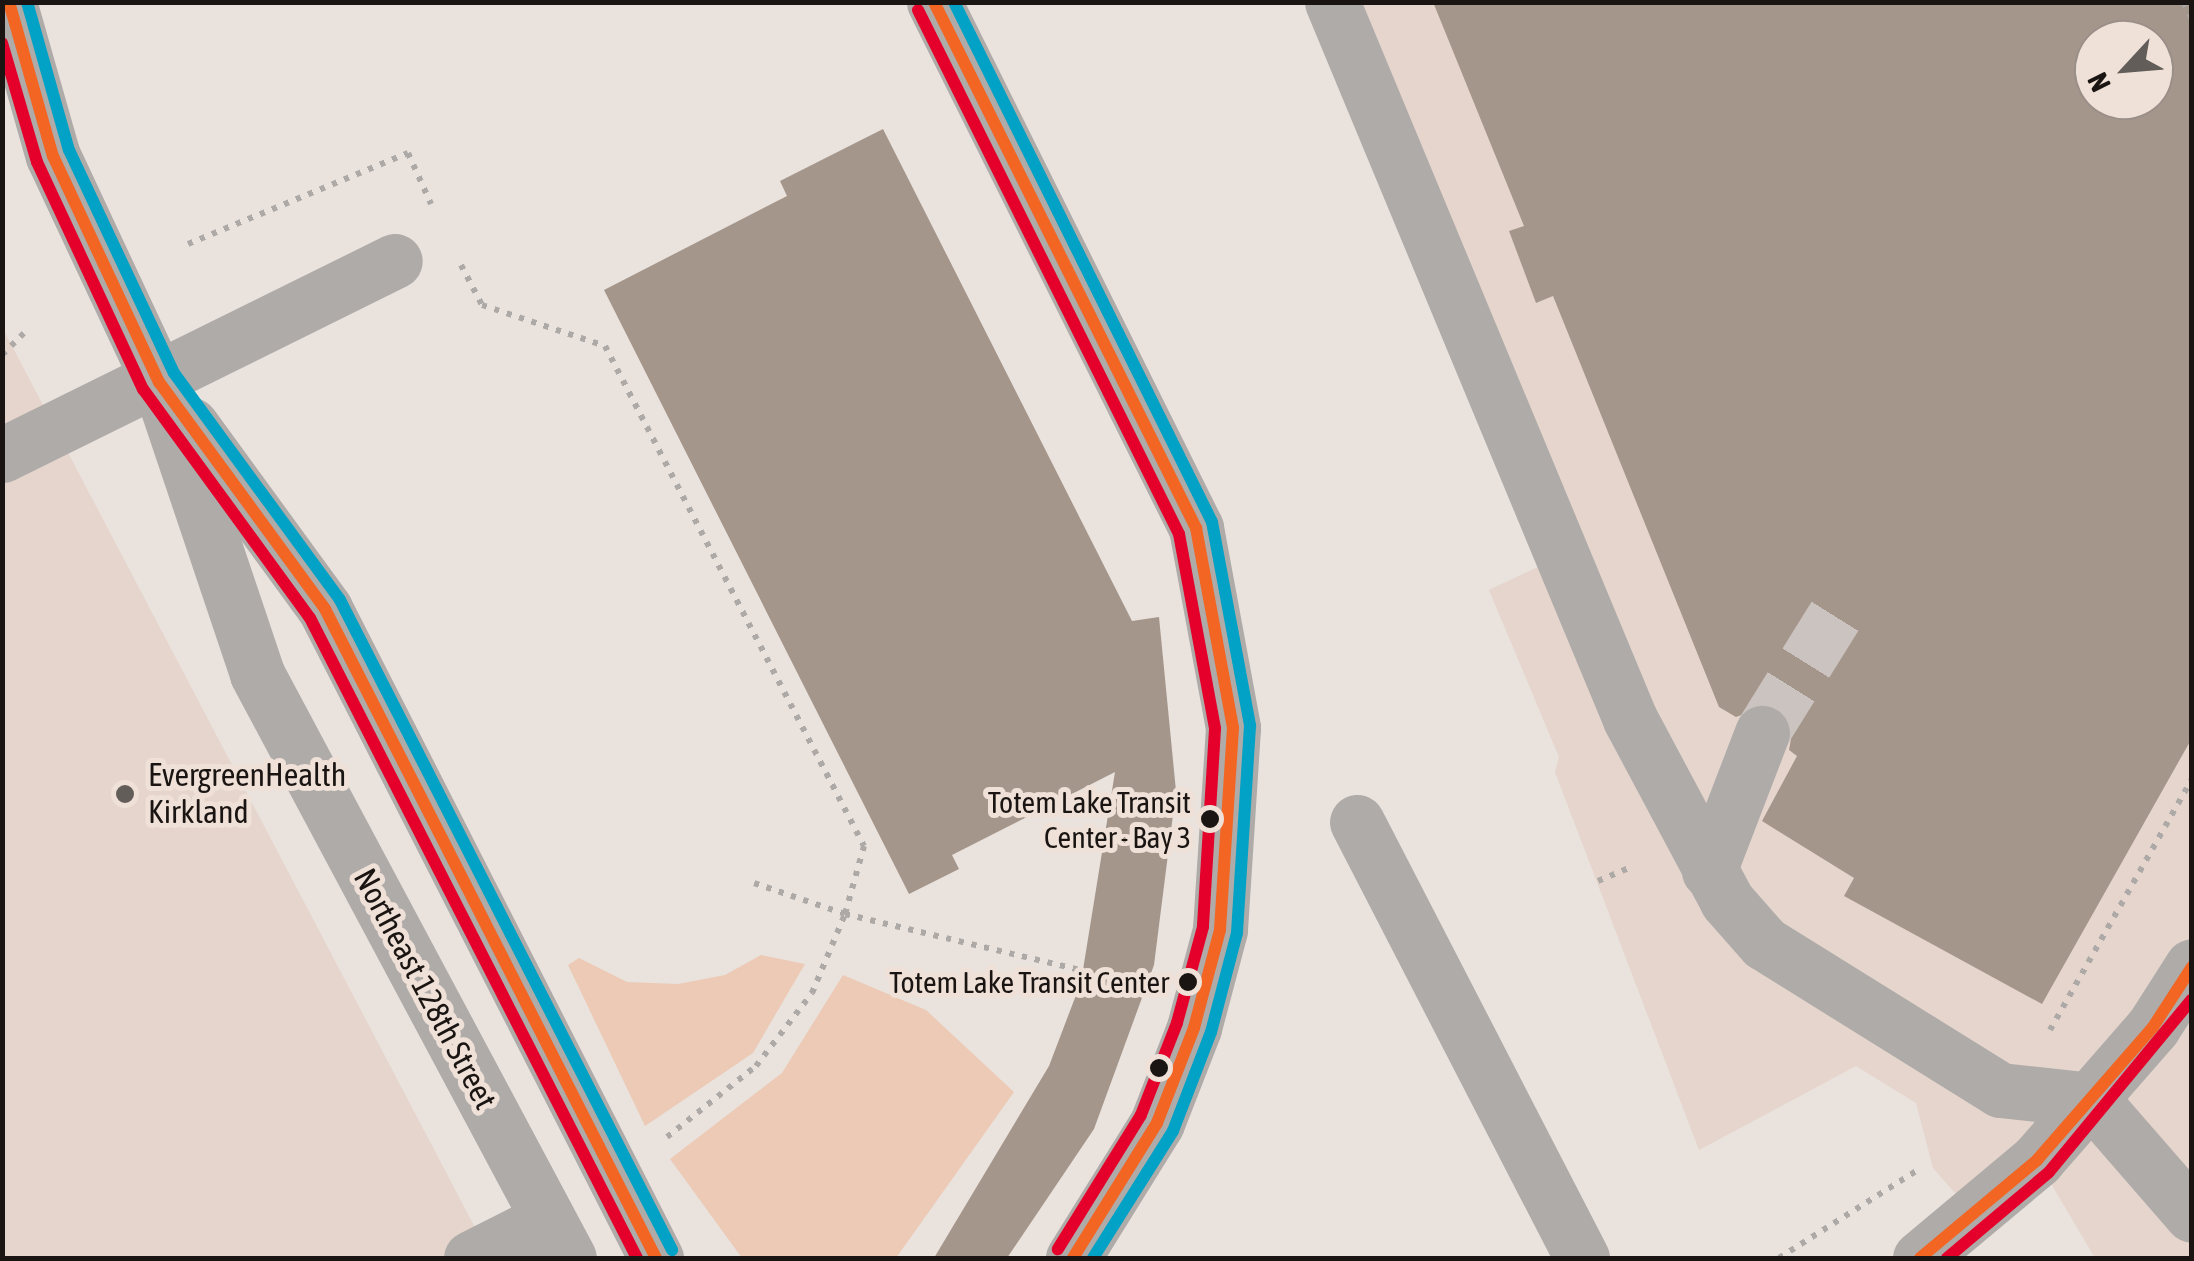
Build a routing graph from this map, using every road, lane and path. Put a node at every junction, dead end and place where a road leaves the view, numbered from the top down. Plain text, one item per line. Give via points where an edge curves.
1 (9, 2) edge
2 (934, 2) edge
3 (1332, 2) edge
4 (2184, 2) edge
5 (2192, 19) edge
6 (438, 218) dead end
7 (188, 244) dead end
8 (454, 252) dead end
9 (395, 261) dead end
10 (27, 330) dead end
11 (2, 355) edge
12 (159, 382) junction
13 (2, 455) edge
14 (1762, 733) tunnel mouth
15 (2192, 779) edge
16 (1356, 822) dead end
17 (1710, 870) junction
18 (754, 883) dead end
19 (845, 914) junction
20 (2192, 966) edge
21 (1202, 999) junction
22 (2050, 1031) dead end
23 (2092, 1100) junction
24 (1933, 1168) dead end
25 (612, 1174) junction
26 (2192, 1216) edge
27 (559, 1239) edge
28 (471, 1258) edge
29 (656, 1258) edge
30 (1073, 1258) edge
31 (1582, 1258) edge
32 (1779, 1258) edge
33 (1920, 1258) edge

1 - 12 street, Northeast 128th Street via 53,156
2 - 21 street via 1196,528 1232,728 1233,829
3 - 17 street via 1630,719
4 - 5 path
6 - 7 path via 408,154
8 - 19 path via 482,305 605,346 864,846
9 - 12 street
10 - 11 path
12 - 13 street
12 - 25 street, Northeast 128th Street via 324,609
12 - 27 street, Northeast 128th Street via 256,674
14 - 17 street
15 - 22 path
16 - 31 street
17 - 23 street via 1764,943 2000,1090
18 - 19 path
19 - 21 path
19 - 25 path via 812,993 756,1066
20 - 23 street
21 - 30 street via 1156,1123
23 - 26 street
23 - 33 street
24 - 32 path via 1911,1168
25 - 29 street, Northeast 128th Street
27 - 28 street

